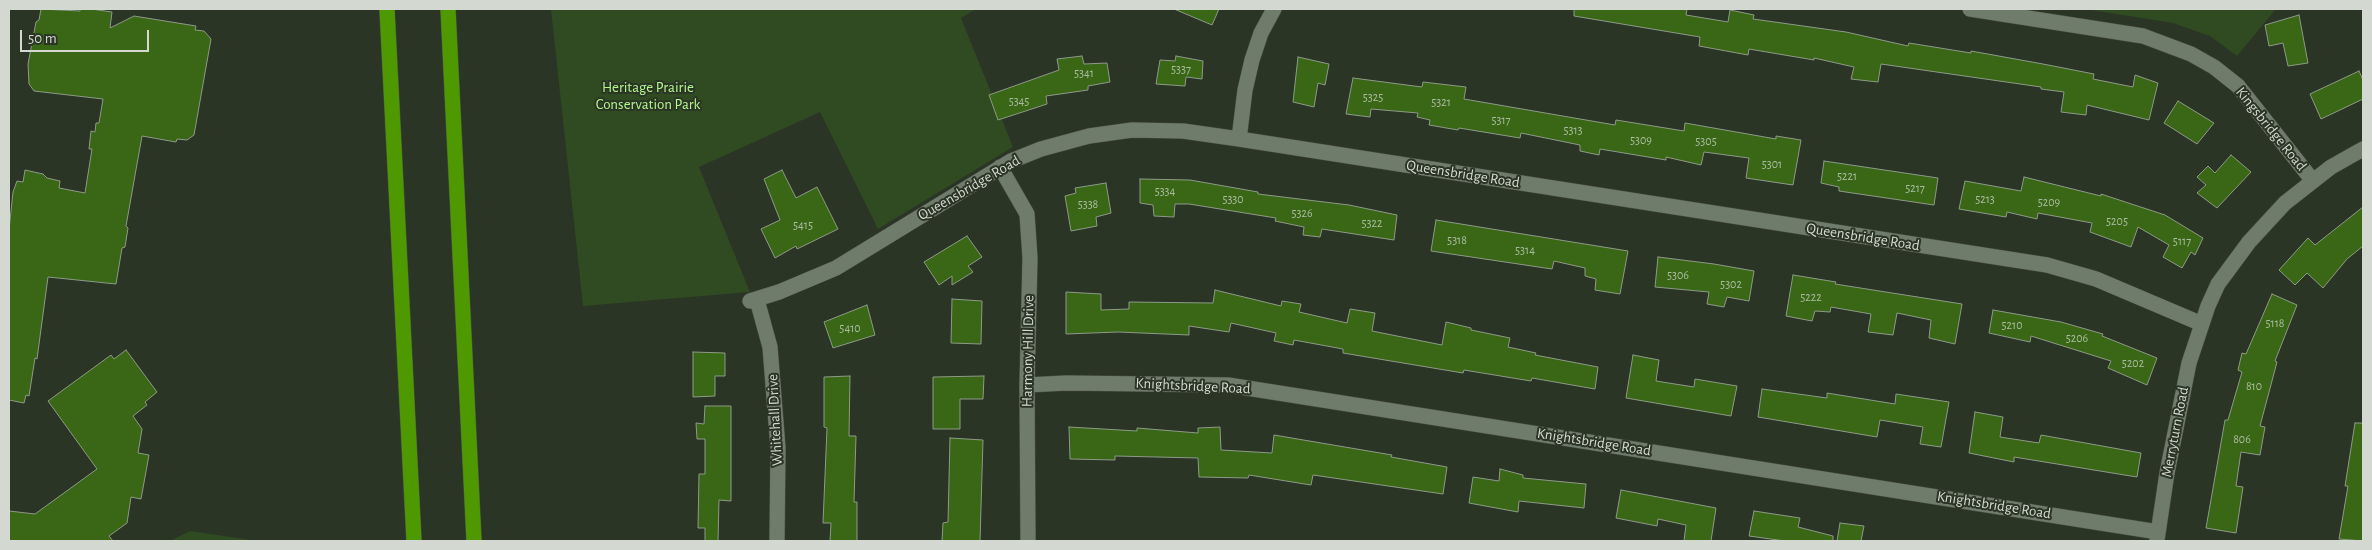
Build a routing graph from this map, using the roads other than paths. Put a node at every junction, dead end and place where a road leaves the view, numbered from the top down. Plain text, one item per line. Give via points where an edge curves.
1 (387, 9) edge
2 (448, 9) edge
3 (1274, 9) edge
4 (1970, 9) edge
5 (1239, 139) junction
6 (2363, 149) edge
7 (1000, 168) junction
8 (2313, 181) junction
9 (754, 301) joint
10 (2202, 324) junction
11 (1027, 385) junction
12 (2157, 536) edge
13 (414, 541) edge
14 (474, 541) edge
15 (777, 541) edge
16 (1028, 541) edge

1 - 13 highway
2 - 14 highway
3 - 5 street via 1260,33 1252,60
4 - 8 street, Kingsbridge Road via 2143,36 2191,54 2214,66 2238,86
5 - 7 street, Queensbridge Road via 1183,131 1132,130 1089,136 1041,149
5 - 10 street, Queensbridge Road via 2047,265 2096,279
6 - 8 street, Merryturn Road
7 - 9 street, Queensbridge Road via 836,268
7 - 11 street, Harmony Hill Drive via 1027,214 1030,258
8 - 10 street, Merryturn Road via 2269,218 2249,242 2218,284
9 - 15 street, Whitehall Drive via 770,347 778,448
10 - 12 street, Merryturn Road via 2189,363
11 - 12 street, Knightsbridge Road via 1066,382 1228,385
11 - 16 street, Harmony Hill Drive

